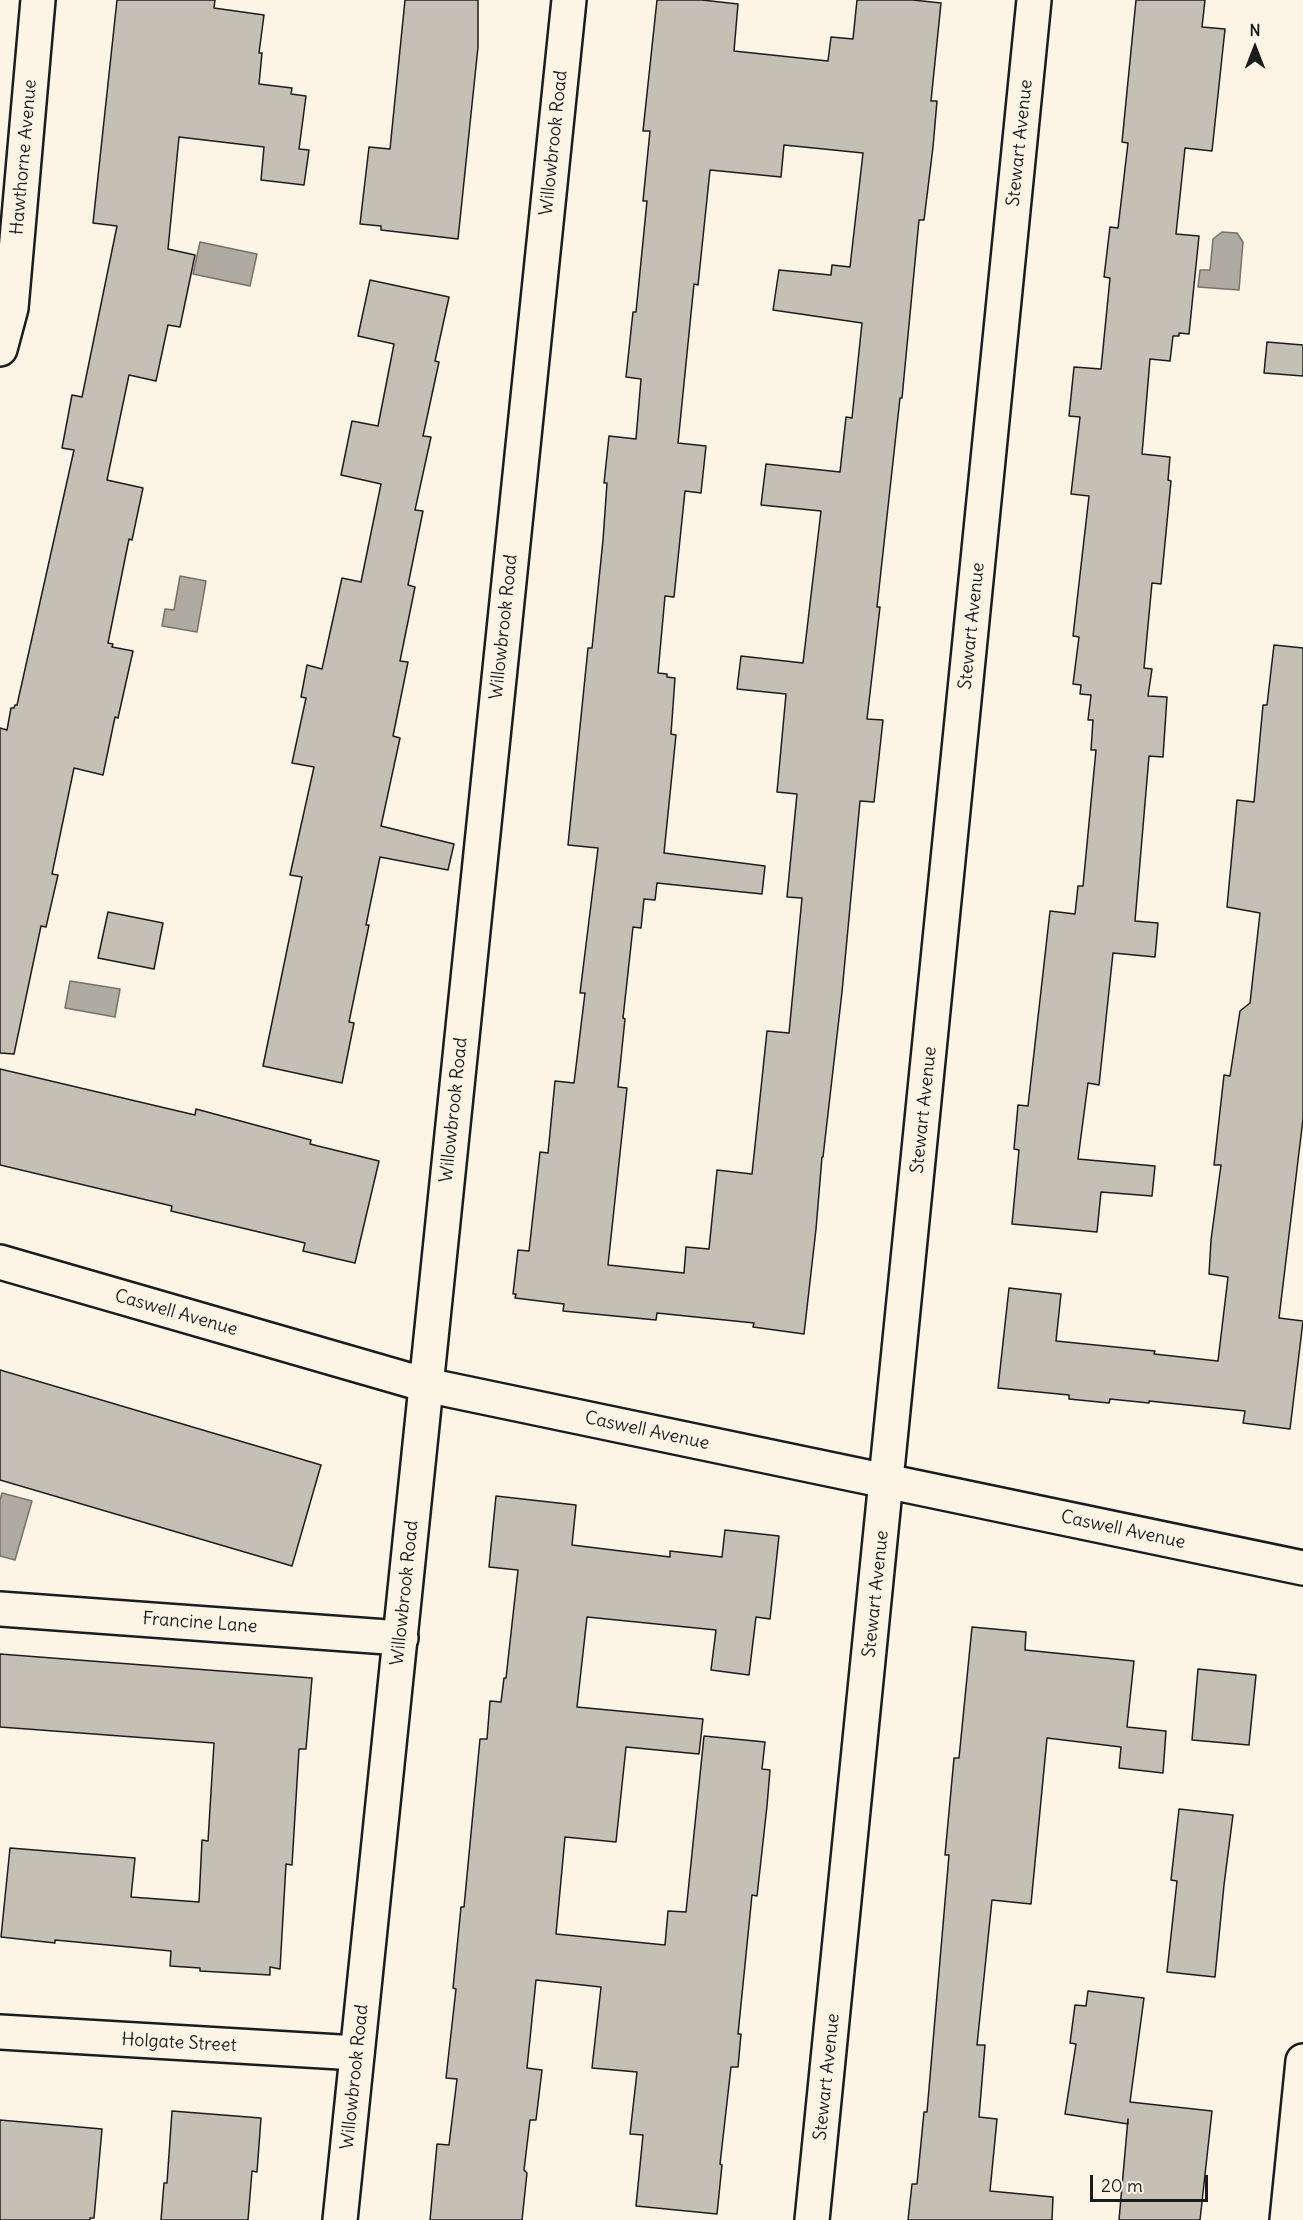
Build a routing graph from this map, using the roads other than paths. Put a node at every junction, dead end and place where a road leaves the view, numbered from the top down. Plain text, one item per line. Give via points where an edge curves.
1 (38, 0) edge
2 (569, 0) edge
3 (1034, 0) edge
4 (0, 349) edge
5 (0, 1262) edge
6 (426, 1385) junction
7 (888, 1481) junction
8 (1303, 1568) edge
9 (0, 1609) edge
10 (401, 1638) junction
11 (0, 2032) edge
12 (357, 2053) junction
13 (1303, 2061) edge
14 (340, 2220) edge
15 (812, 2220) edge
16 (1287, 2220) edge

1 - 4 street, Hawthorne Avenue via 11,308
2 - 6 street, Willowbrook Road
3 - 7 street, Stewart Avenue
5 - 6 street, Caswell Avenue
6 - 7 street, Caswell Avenue
6 - 10 street, Willowbrook Road
7 - 8 street, Caswell Avenue
7 - 15 street, Stewart Avenue
9 - 10 street, Francine Lane
10 - 12 street, Willowbrook Road
11 - 12 street, Holgate Street
12 - 14 street, Willowbrook Road
13 - 16 street

